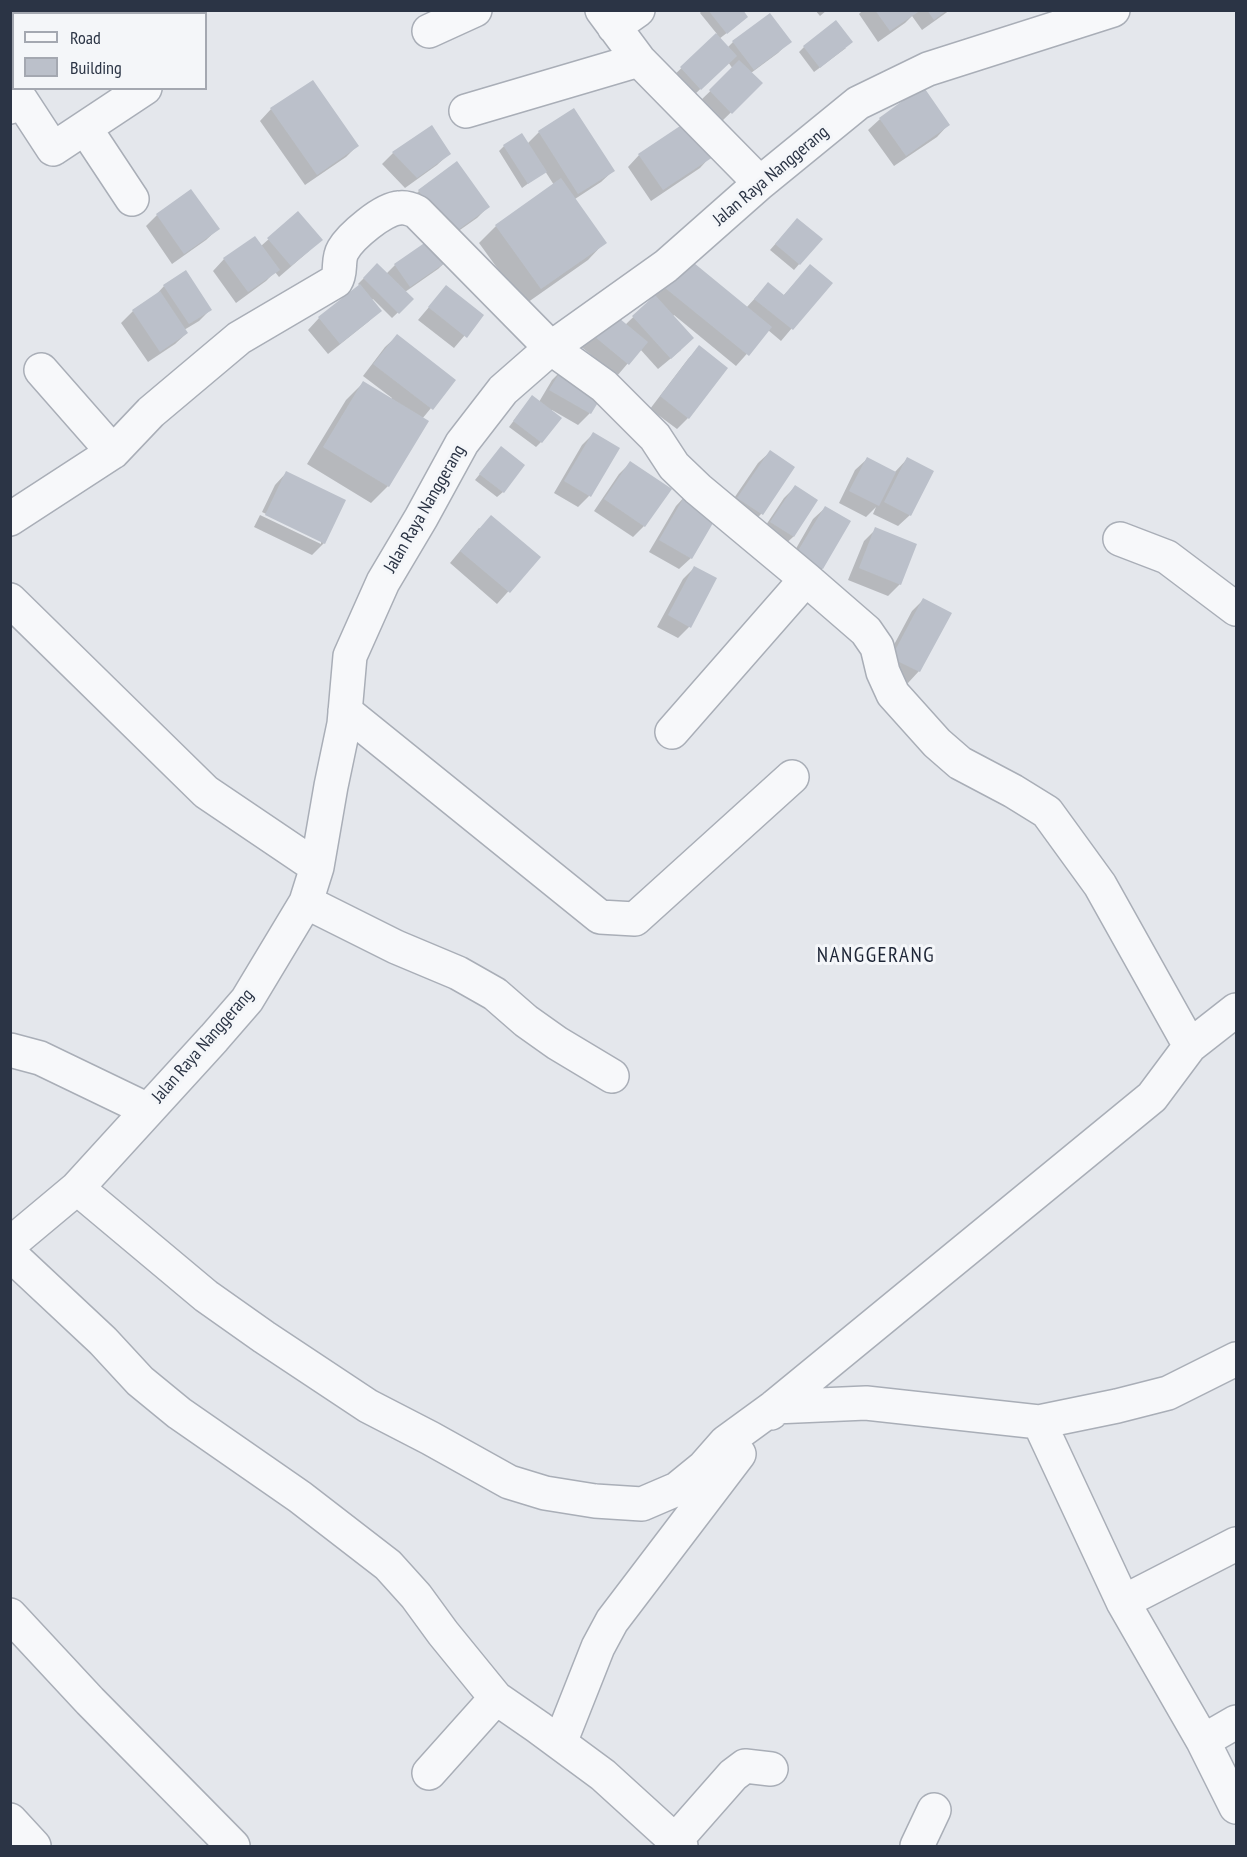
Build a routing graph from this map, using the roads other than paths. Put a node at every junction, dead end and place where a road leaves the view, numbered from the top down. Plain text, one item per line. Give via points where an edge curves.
1 (475, 10) edge
2 (1113, 10) edge
3 (618, 16) edge
4 (429, 31) dead end
5 (639, 60) junction
6 (142, 90) edge
7 (10, 107) edge
8 (466, 111) dead end
9 (85, 128) junction
10 (760, 183) junction
11 (132, 199) dead end
12 (551, 348) junction
13 (41, 370) dead end
14 (113, 453) junction
15 (10, 519) edge
16 (1120, 539) dead end
17 (806, 579) junction
18 (10, 600) edge
19 (1236, 609) edge
20 (345, 711) junction
21 (672, 732) dead end
22 (792, 777) dead end
23 (317, 867) junction
24 (306, 902) junction
25 (1236, 1010) edge
26 (1190, 1046) junction
27 (10, 1050) edge
28 (612, 1077) dead end
29 (148, 1110) junction
30 (77, 1188) junction
31 (10, 1244) edge
32 (10, 1254) edge
33 (1236, 1359) edge
34 (774, 1407) junction
35 (1039, 1422) junction
36 (1236, 1544) edge
37 (1123, 1602) junction
38 (10, 1615) edge
39 (496, 1698) junction
40 (1236, 1722) edge
41 (1203, 1741) junction
42 (560, 1743) junction
43 (771, 1769) dead end
44 (429, 1773) dead end
45 (1236, 1807) edge
46 (934, 1810) dead end
47 (10, 1820) edge
48 (677, 1844) edge
49 (34, 1846) edge
50 (233, 1846) edge
51 (917, 1846) edge

1 - 4 street
2 - 10 street, Jalan Raya Nanggerang via 928,69 898,83 858,103
3 - 5 street
5 - 8 street
5 - 10 street
6 - 9 street
7 - 9 street via 21,100 53,149
9 - 11 street
10 - 12 street, Jalan Raya Nanggerang via 666,266
12 - 14 street via 417,212 397,207 374,218 342,250 336,281 239,338 151,412
12 - 17 street via 604,386 655,437 674,466 698,489
12 - 20 street, Jalan Raya Nanggerang via 503,390 462,443 382,582 350,656
13 - 14 street
14 - 15 street
16 - 19 street via 1167,557
17 - 21 street
17 - 26 street via 866,631 877,647 893,694 937,743 960,763 1047,812 1100,885
18 - 23 street via 206,792
20 - 22 street via 600,917 635,919
20 - 23 street, Jalan Raya Nanggerang
23 - 24 street, Jalan Raya Nanggerang
24 - 28 street via 495,994 557,1043
24 - 29 street, Jalan Raya Nanggerang via 247,1000
25 - 26 street
26 - 34 street via 1152,1097
27 - 29 street via 40,1058
29 - 30 street, Jalan Raya Nanggerang
30 - 31 street, Jalan Raya Nanggerang
30 - 34 street via 206,1296 264,1337 368,1406 509,1482 545,1493 642,1504 677,1489 726,1442
32 - 39 street via 140,1381 388,1566
33 - 35 street via 1168,1393
34 - 35 street via 866,1403
34 - 42 street via 612,1621
35 - 37 street
36 - 37 street
37 - 41 street
38 - 50 street
39 - 42 street
39 - 44 street
40 - 41 street
41 - 45 street
42 - 48 street via 603,1775
43 - 48 street via 745,1766 733,1775
46 - 51 street
47 - 49 street

